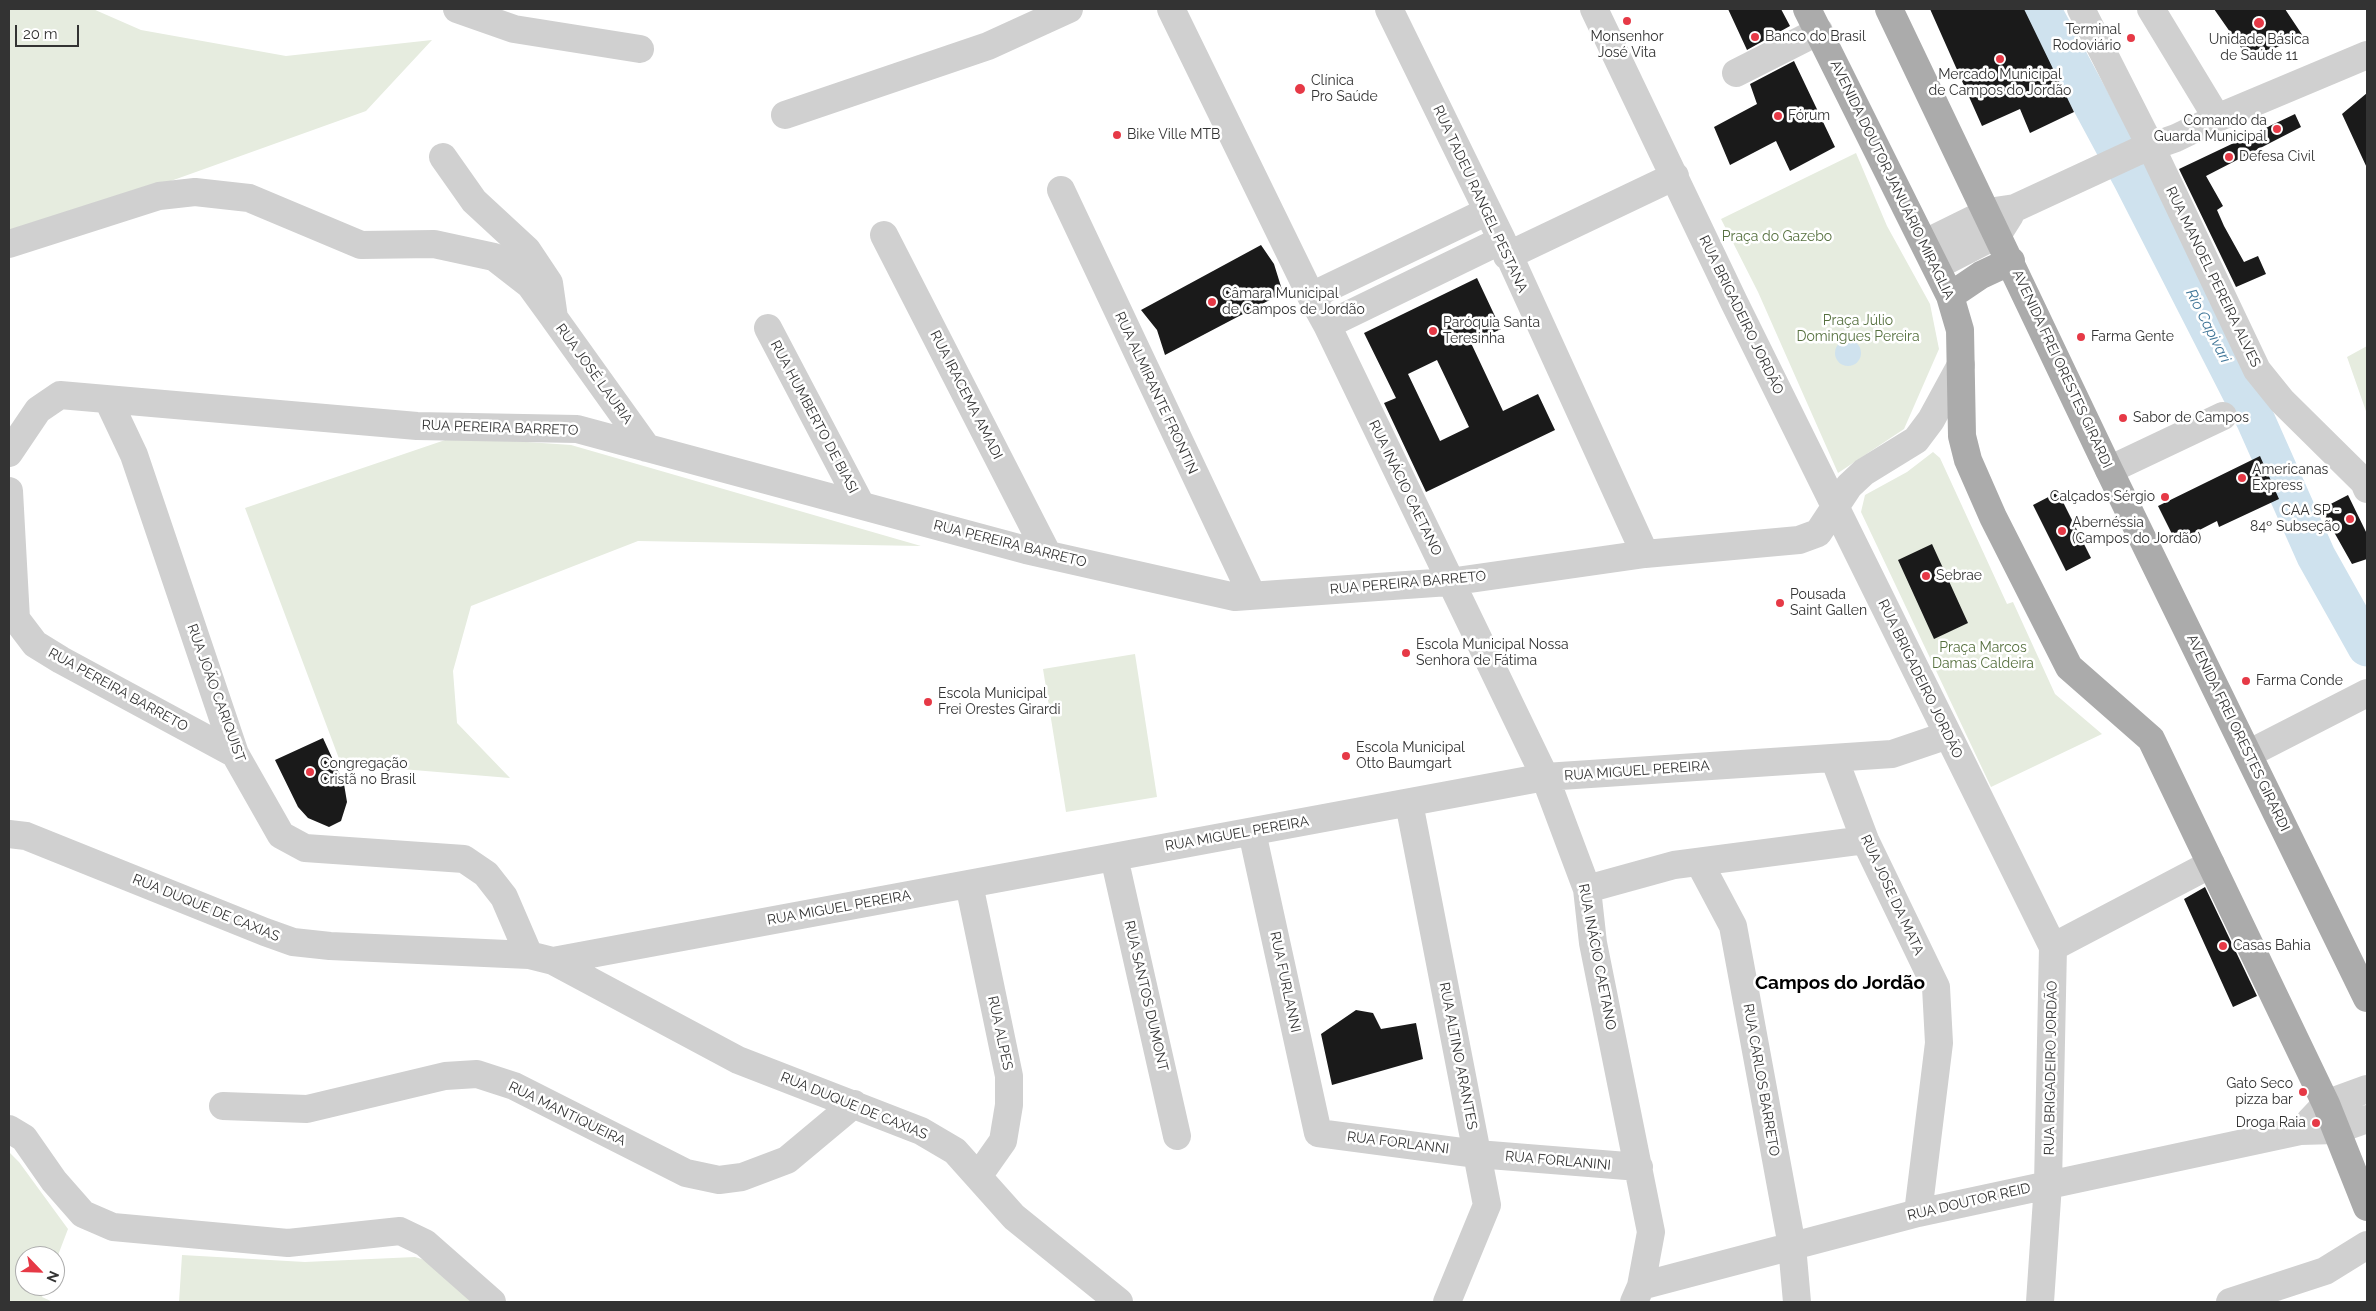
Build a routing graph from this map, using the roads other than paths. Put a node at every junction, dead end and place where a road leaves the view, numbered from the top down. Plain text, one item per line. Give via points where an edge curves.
1 (457, 9) edge
2 (1069, 9) edge
3 (1171, 9) edge
4 (1389, 9) edge
5 (1594, 9) edge
6 (1889, 9) edge
7 (2081, 9) edge
8 (2151, 9) edge
9 (1813, 20) edge
10 (640, 49) dead end
11 (2367, 55) edge
12 (1736, 73) dead end
13 (785, 115) dead end
14 (2217, 118) junction
15 (2144, 150) junction
16 (442, 158) dead end
17 (1675, 176) junction
18 (1061, 190) dead end
19 (1488, 211) junction
20 (1993, 223) junction
21 (884, 234) dead end
22 (9, 244) edge
23 (1504, 248) junction
24 (1931, 254) junction
25 (2011, 260) junction
26 (1311, 296) junction
27 (1950, 296) junction
28 (554, 318) junction
29 (1327, 325) junction
30 (768, 328) dead end
31 (1961, 364) junction
32 (108, 400) junction
33 (2223, 416) dead end
34 (647, 448) junction
35 (9, 452) edge
36 (2109, 470) junction
37 (2367, 489) edge
38 (9, 491) edge
39 (861, 505) junction
40 (1835, 507) junction
41 (1048, 554) junction
42 (1645, 554) junction
43 (1449, 582) junction
44 (1252, 595) junction
45 (2367, 693) edge
46 (1948, 735) junction
47 (235, 754) junction
48 (2248, 754) junction
49 (1834, 758) junction
50 (1545, 778) junction
51 (1409, 803) junction
52 (1252, 832) junction
53 (9, 834) edge
54 (1865, 840) junction
55 (1114, 857) junction
56 (1699, 862) junction
57 (2211, 864) junction
58 (969, 884) junction
59 (1587, 890) junction
60 (2053, 947) junction
61 (541, 958) junction
62 (2367, 998) edge
63 (2367, 1089) edge
64 (854, 1104) junction
65 (2326, 1104) junction
66 (223, 1106) dead end
67 (2367, 1119) edge
68 (9, 1129) edge
69 (2336, 1130) junction
70 (2300, 1131) junction
71 (1318, 1133) joint
72 (1177, 1136) dead end
73 (1477, 1154) junction
74 (1639, 1167) junction
75 (979, 1175) junction
76 (2048, 1184) junction
77 (2367, 1207) edge
78 (1918, 1213) junction
79 (2367, 1245) edge
80 (1792, 1246) junction
81 (1637, 1294) edge
82 (492, 1302) edge
83 (1119, 1302) edge
84 (1446, 1302) edge
85 (1797, 1302) edge
86 (2040, 1302) edge
87 (2230, 1302) edge

1 - 10 street via 514,29
2 - 13 street via 988,46
3 - 26 street, RUA INÁCIO CAETANO
4 - 19 street, RUA TADEU RANGEL PESTANA
5 - 17 street, RUA BRIGADEIRO JORDÃO
6 - 20 main road, AVENIDA FREI ORESTES GIRARDI
7 - 15 street, RUA MANOEL PEREIRA ALVES
8 - 14 street
9 - 12 street
9 - 24 main road, AVENIDA DOUTOR JANUÁRIO MIRAGLIA
11 - 14 street
14 - 15 street
15 - 20 street via 2015,208
15 - 37 street, RUA MANOEL PEREIRA ALVES via 2257,370 2282,401 2364,482
16 - 28 street, RUA JOSÉ LAURIA via 474,201 527,250 549,283
17 - 23 street
17 - 40 street, RUA BRIGADEIRO JORDÃO
18 - 44 street, RUA ALMIRANTE FRONTIN
19 - 23 street, RUA TADEU RANGEL PESTANA
19 - 26 street
20 - 24 street
20 - 25 main road, AVENIDA FREI ORESTES GIRARDI
21 - 41 street, RUA IRACEMA AMADI
22 - 28 street via 159,196 196,192 249,198 361,245 434,244 494,257 530,285
23 - 29 street
23 - 42 street, RUA TADEU RANGEL PESTANA
24 - 27 main road, AVENIDA DOUTOR JANUÁRIO MIRAGLIA
25 - 27 main road
25 - 36 main road, AVENIDA FREI ORESTES GIRARDI
26 - 29 street, RUA INÁCIO CAETANO
27 - 31 main road, AVENIDA DOUTOR JANUÁRIO MIRAGLIA via 1960,330
28 - 34 street, RUA JOSÉ LAURIA
29 - 43 street, RUA INÁCIO CAETANO
30 - 39 street, RUA HUMBERTO DE BIASI
31 - 40 street, RUA PEREIRA BARRETO via 1931,420 1916,440 1864,472
31 - 57 main road, AVENIDA DOUTOR JANUÁRIO MIRAGLIA via 1962,436 1968,460 1993,517 2070,667 2151,739
32 - 34 street, RUA PEREIRA BARRETO via 417,426 577,429
32 - 35 street, RUA PEREIRA BARRETO via 60,395 38,410
32 - 47 street, RUA JOÃO CARIQUIST via 134,456
33 - 36 street
34 - 39 street, RUA PEREIRA BARRETO
36 - 48 main road, AVENIDA FREI ORESTES GIRARDI
38 - 47 street, RUA PEREIRA BARRETO via 16,619 35,644
39 - 41 street, RUA PEREIRA BARRETO
40 - 42 street, RUA PEREIRA BARRETO via 1818,533 1799,540
40 - 46 street, RUA BRIGADEIRO JORDÃO
41 - 44 street, RUA PEREIRA BARRETO via 1235,596
42 - 43 street, RUA PEREIRA BARRETO
43 - 44 street, RUA PEREIRA BARRETO
43 - 50 street, RUA INÁCIO CAETANO
45 - 48 street
46 - 49 street, RUA MIGUEL PEREIRA via 1892,754
46 - 60 street, RUA BRIGADEIRO JORDÃO
47 - 61 street, RUA JOÃO CARIQUIST via 281,835 305,848 464,859 486,874
48 - 62 main road, AVENIDA FREI ORESTES GIRARDI
49 - 50 street, RUA MIGUEL PEREIRA
49 - 54 street, RUA JOSE DA MATA
50 - 51 street, RUA MIGUEL PEREIRA
50 - 59 street, RUA INÁCIO CAETANO
51 - 52 street, RUA MIGUEL PEREIRA
51 - 73 street, RUA ALTINO ARANTES
52 - 55 street, RUA MIGUEL PEREIRA
52 - 71 street, RUA FURLANNI
53 - 61 street, RUA DUQUE DE CAXIAS via 26,836 293,942
54 - 56 street
54 - 78 street, RUA JOSE DA MATA via 1936,987 1940,1042
55 - 58 street, RUA MIGUEL PEREIRA
55 - 72 street, RUA SANTOS DUMONT
56 - 59 street via 1674,865
56 - 80 street, RUA CARLOS BARRETO via 1733,926
57 - 60 street
57 - 65 main road, AVENIDA DOUTOR JANUÁRIO MIRAGLIA
58 - 61 street, RUA MIGUEL PEREIRA
58 - 75 street, RUA ALPES via 1009,1076 1009,1106 1003,1141
59 - 74 street, RUA INÁCIO CAETANO via 1592,943
60 - 76 street, RUA BRIGADEIRO JORDÃO
61 - 64 street, RUA DUQUE DE CAXIAS via 738,1060
63 - 65 street
64 - 66 street, RUA MANTIQUEIRA via 786,1160 742,1178 719,1180 686,1173 514,1086 477,1074 445,1076 307,1109
64 - 75 street, RUA DUQUE DE CAXIAS via 947,1146
65 - 69 main road, AVENIDA DOUTOR JANUÁRIO MIRAGLIA
65 - 70 street
67 - 69 street, RUA DOUTOR REID
68 - 82 street via 24,1138 54,1181 83,1214 113,1227 288,1243 400,1231 425,1243
69 - 70 street, RUA DOUTOR REID
69 - 77 main road, AVENIDA DOUTOR JANUÁRIO MIRAGLIA
70 - 76 street, RUA DOUTOR REID
71 - 73 street, RUA FORLANNI
73 - 74 street, RUA FORLANINI
73 - 84 street, RUA ALTINO ARANTES via 1487,1205
74 - 81 street, RUA INÁCIO CAETANO via 1651,1232
75 - 83 street, RUA DUQUE DE CAXIAS via 1014,1217
76 - 78 street, RUA DOUTOR REID
76 - 86 street, RUA BRIGADEIRO JORDÃO
78 - 80 street, RUA DOUTOR REID
79 - 87 street via 2325,1271
80 - 81 street, RUA DOUTOR REID
80 - 85 street, RUA CARLOS BARRETO

